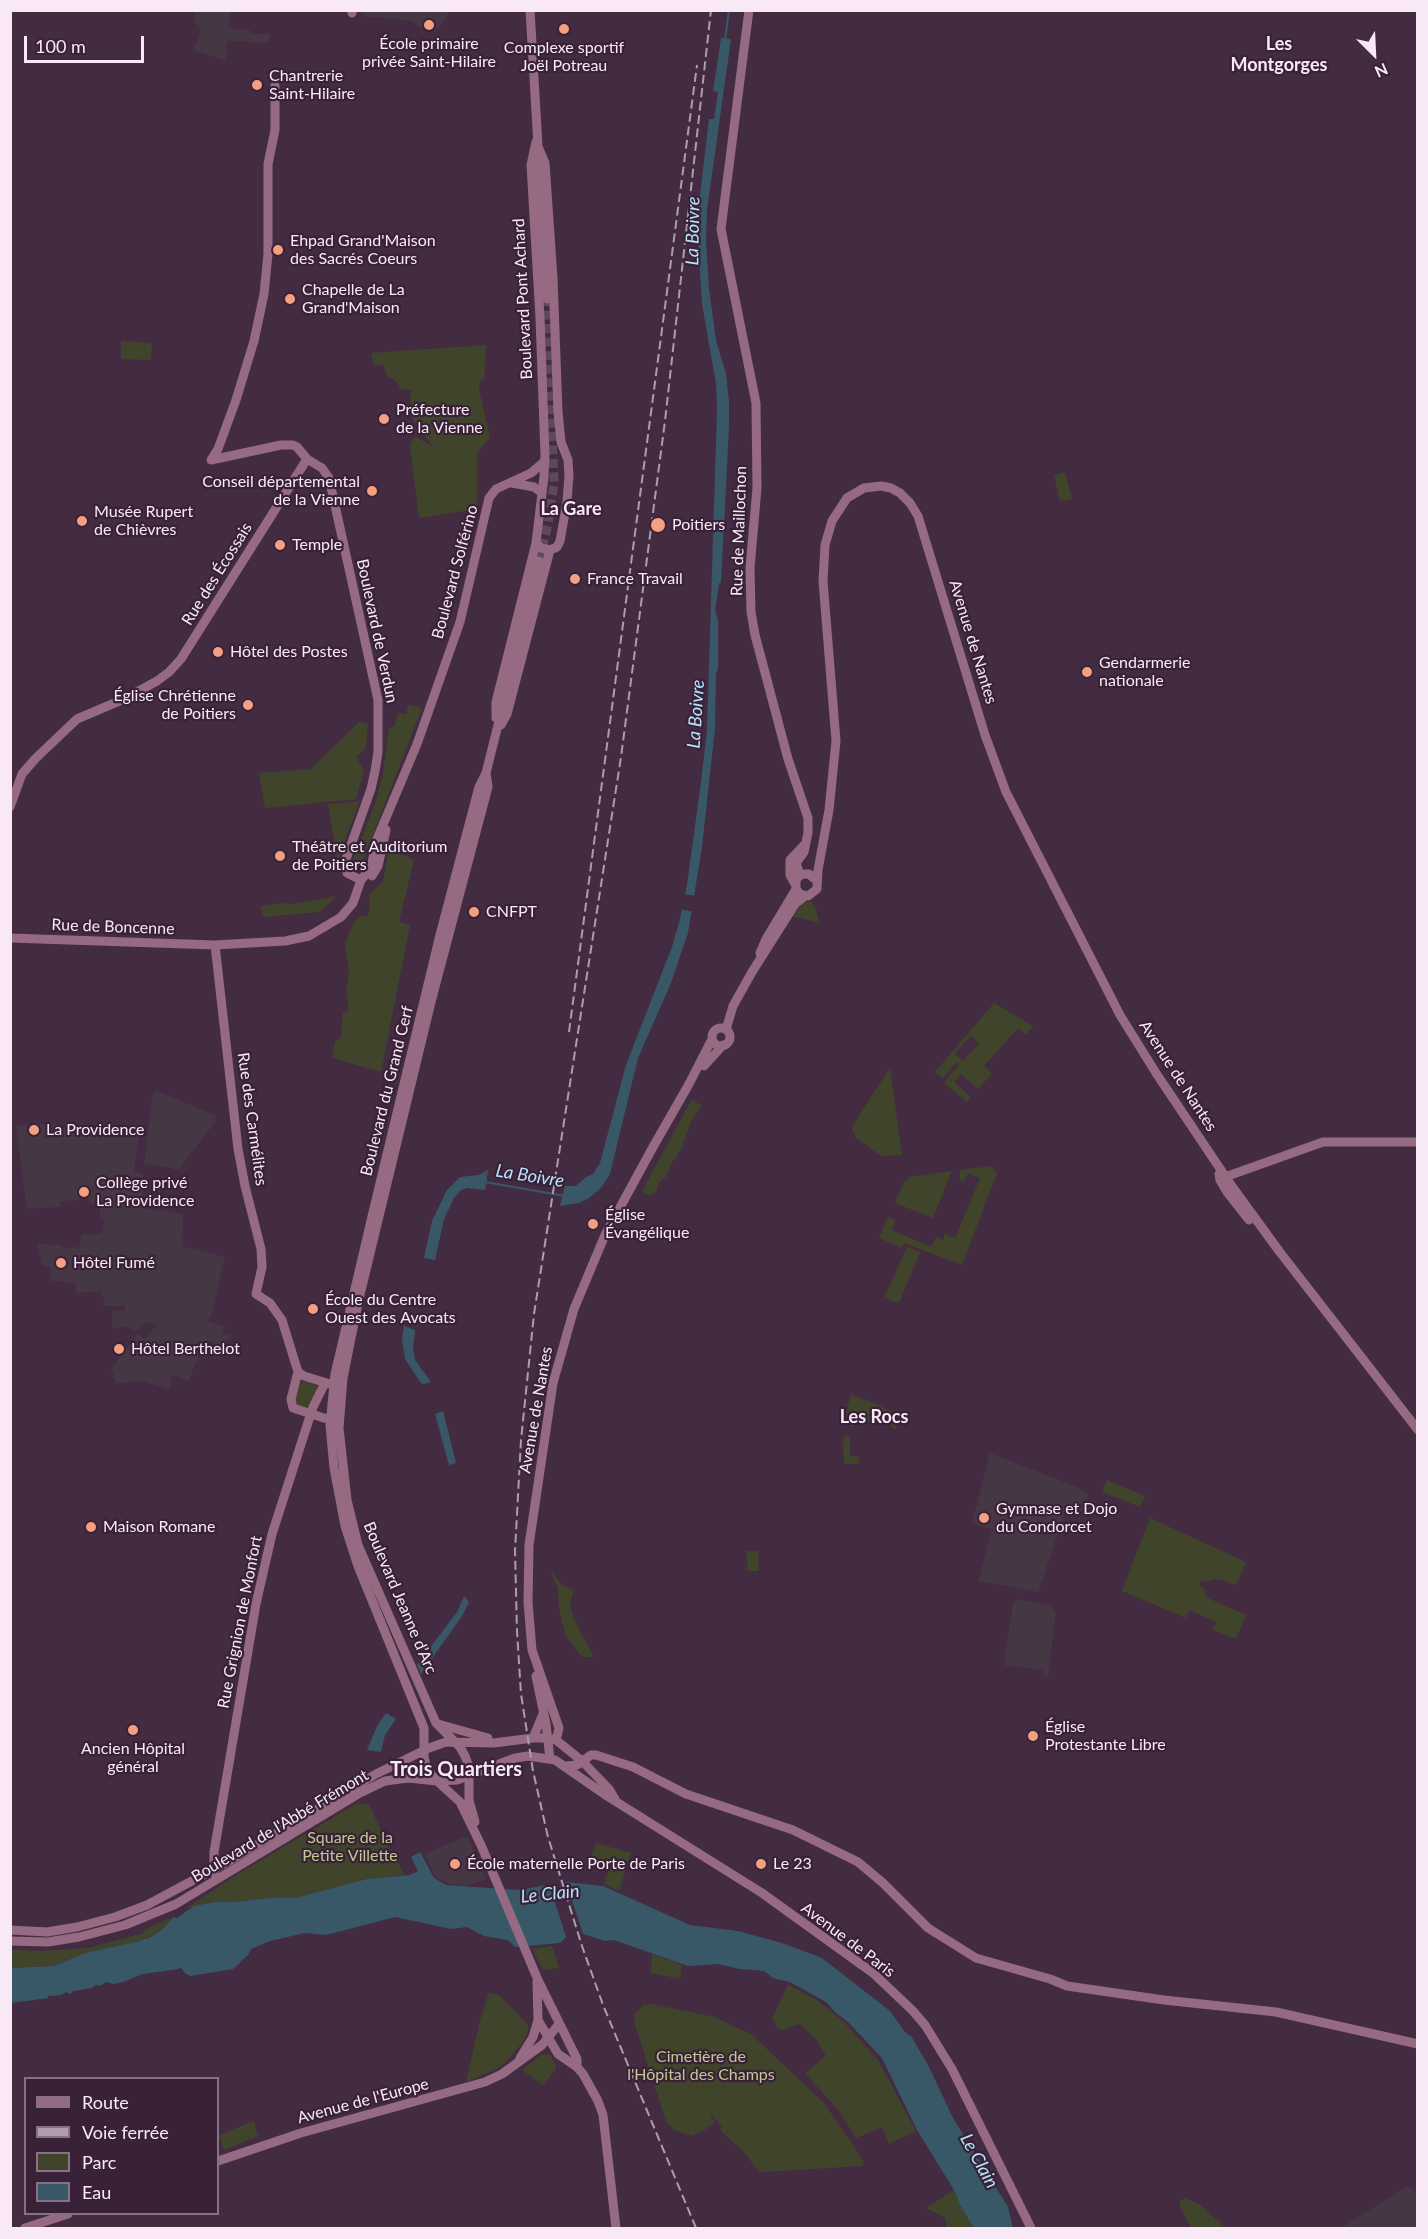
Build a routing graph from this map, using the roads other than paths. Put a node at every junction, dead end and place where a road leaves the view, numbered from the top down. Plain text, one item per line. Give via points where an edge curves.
1 (530, 10) edge
2 (748, 10) edge
3 (275, 86) dead end
4 (536, 142) junction
5 (547, 299) tunnel mouth
6 (563, 452) junction
7 (307, 459) junction
8 (544, 459) junction
9 (512, 483) junction
10 (542, 493) junction
11 (536, 543) junction
12 (550, 550) junction
13 (539, 561) tunnel mouth
14 (496, 735) junction
15 (10, 807) edge
16 (806, 843) junction
17 (821, 847) junction
18 (804, 874) junction
19 (361, 880) junction
20 (816, 880) junction
21 (795, 887) junction
22 (805, 896) junction
23 (10, 938) edge
24 (215, 945) junction
25 (752, 972) junction
26 (733, 1006) junction
27 (716, 1029) junction
28 (728, 1030) junction
29 (712, 1039) junction
30 (723, 1046) junction
31 (689, 1084) junction
32 (1418, 1142) edge
33 (1222, 1178) junction
34 (298, 1372) junction
35 (333, 1385) junction
36 (311, 1414) junction
37 (335, 1418) junction
38 (1418, 1430) edge
39 (535, 1662) junction
40 (543, 1714) junction
41 (436, 1723) junction
42 (533, 1738) junction
43 (455, 1742) junction
44 (504, 1742) junction
45 (550, 1742) junction
46 (424, 1750) junction
47 (528, 1756) junction
48 (550, 1759) junction
49 (582, 1761) junction
50 (565, 1766) junction
51 (469, 1776) junction
52 (436, 1781) junction
53 (615, 1800) junction
54 (481, 1845) junction
55 (215, 1869) junction
56 (223, 1876) junction
57 (212, 1883) junction
58 (10, 1930) edge
59 (10, 1941) edge
60 (537, 1980) junction
61 (538, 2020) junction
62 (559, 2024) junction
63 (548, 2039) junction
64 (1418, 2044) edge
65 (513, 2066) junction
66 (576, 2067) junction
67 (219, 2161) edge
68 (65, 2215) edge
69 (25, 2229) edge
70 (616, 2229) edge
71 (1031, 2229) edge

1 - 4 main road, Boulevard Pont Achard
2 - 16 main road, Rue de Maillochon via 721,238 756,403 752,622 788,759 807,811
3 - 7 main road, Boulevard de Verdun via 264,294 237,400 211,460 287,444 297,447
4 - 5 main road, Boulevard Pont Achard
4 - 6 main road, Boulevard Pont Achard via 544,163
4 - 8 main road, Boulevard Pont Achard via 531,165
6 - 8 main road via 554,450
6 - 12 main road, Boulevard Pont Achard via 569,466 567,502 560,541
7 - 15 main road, Rue des Écossais via 181,659 169,672 124,699 77,719 22,774
7 - 19 main road, Boulevard de Verdun via 329,478 377,692 378,753 371,789 345,862 347,873
8 - 9 main road, Boulevard Solférino via 531,473
8 - 10 main road, Boulevard Pont Achard
9 - 10 main road via 534,487
9 - 19 main road, Boulevard Solférino via 496,489 489,498 460,622 389,815 378,866 371,877
10 - 11 main road, Boulevard du Grand Cerf
11 - 12 main road
11 - 14 main road, Boulevard du Grand Cerf via 496,702
12 - 14 main road, Boulevard du Grand Cerf via 507,714
13 - 14 main road, Boulevard du Grand Cerf
14 - 35 main road, Boulevard du Grand Cerf via 486,773 488,787 358,1303
16 - 18 main road, Rue de Maillochon via 796,863
16 - 21 main road via 790,860 789,872
17 - 18 main road, Avenue de Nantes
17 - 20 main road, Avenue de Nantes
17 - 33 main road, Avenue de Nantes via 830,810 836,734 823,581 825,545 832,521 847,498 864,488 881,486 900,493 918,516 1006,792 1120,1015 1217,1163
18 - 20 main road
18 - 21 main road, Avenue de Nantes
19 - 24 main road, Boulevard Solférino via 347,911 309,936
20 - 22 main road, Avenue de Nantes via 815,892
21 - 22 main road
21 - 25 main road, Avenue de Nantes
22 - 25 main road, Avenue de Nantes via 797,902
23 - 24 main road, Rue de Boncenne
24 - 34 main road, Rue des Carmélites via 238,1149 261,1249 256,1294 270,1303 282,1320
25 - 26 main road, Avenue de Nantes
26 - 27 main road, Avenue de Nantes
26 - 28 main road, Avenue de Nantes
27 - 28 main road
27 - 29 main road, Avenue de Nantes
28 - 30 main road, Avenue de Nantes via 730,1040
29 - 30 main road
29 - 31 main road, Avenue de Nantes
30 - 31 main road, Avenue de Nantes
31 - 39 main road, Avenue de Nantes via 605,1234 574,1309 558,1361 530,1545 528,1602
32 - 33 main road via 1323,1142
33 - 38 main road, Avenue de Nantes
34 - 35 main road
34 - 36 main road via 291,1399 293,1408
35 - 36 main road, Rue Grignion de Monfort
35 - 37 main road, Boulevard du Grand Cerf
36 - 37 main road
36 - 55 main road, Rue Grignion de Monfort via 272,1534 253,1616 214,1852
37 - 41 main road, Boulevard Jeanne d’Arc via 358,1545
37 - 46 main road, Boulevard Jeanne d’Arc via 334,1468 345,1526 425,1731
39 - 40 main road, Avenue de Nantes
39 - 45 main road, Avenue de Nantes via 559,1728
40 - 42 main road
40 - 45 main road, Avenue de Nantes
41 - 43 main road, Boulevard Jeanne d’Arc
41 - 44 main road
42 - 44 main road
42 - 45 main road
43 - 44 main road
43 - 46 main road
43 - 51 main road via 465,1756
45 - 47 main road, Avenue de Paris
45 - 48 main road
45 - 49 main road, Avenue de Paris
46 - 52 main road via 427,1770
46 - 55 main road, Boulevard de l'Abbé Frémont
47 - 48 main road, Avenue de Paris
47 - 51 main road, Avenue de Paris
48 - 50 main road, Avenue de Paris
49 - 50 main road
49 - 53 main road, Avenue de Paris
49 - 64 main road via 595,1755 626,1764 686,1794 793,1830 858,1862 928,1928 976,1958 1074,1987 1276,2012
50 - 53 main road, Avenue de Paris
51 - 52 main road
51 - 54 main road via 469,1800
52 - 54 main road via 460,1802
52 - 56 main road, Boulevard de l'Abbé Frémont via 408,1778 377,1784
53 - 71 main road, Avenue de Paris via 762,1893 873,1973 912,2010 952,2069
54 - 60 main road
55 - 56 main road
55 - 57 main road, Rue Grignion de Monfort
55 - 58 main road, Boulevard de l'Abbé Frémont via 130,1912 77,1928 47,1932
56 - 57 main road, Boulevard de l'Abbé Frémont
57 - 59 main road, Boulevard de l'Abbé Frémont via 177,1904 87,1936 48,1942
60 - 61 main road
60 - 62 main road
61 - 63 main road
61 - 65 main road, Avenue de l'Europe via 533,2037
62 - 63 main road, Avenue de l'Europe
62 - 66 main road via 577,2059
63 - 65 main road, Avenue de l'Europe
63 - 66 main road via 562,2058
65 - 67 main road, Avenue de l'Europe via 466,2089 301,2133
66 - 70 main road via 595,2092 603,2115
68 - 69 main road

